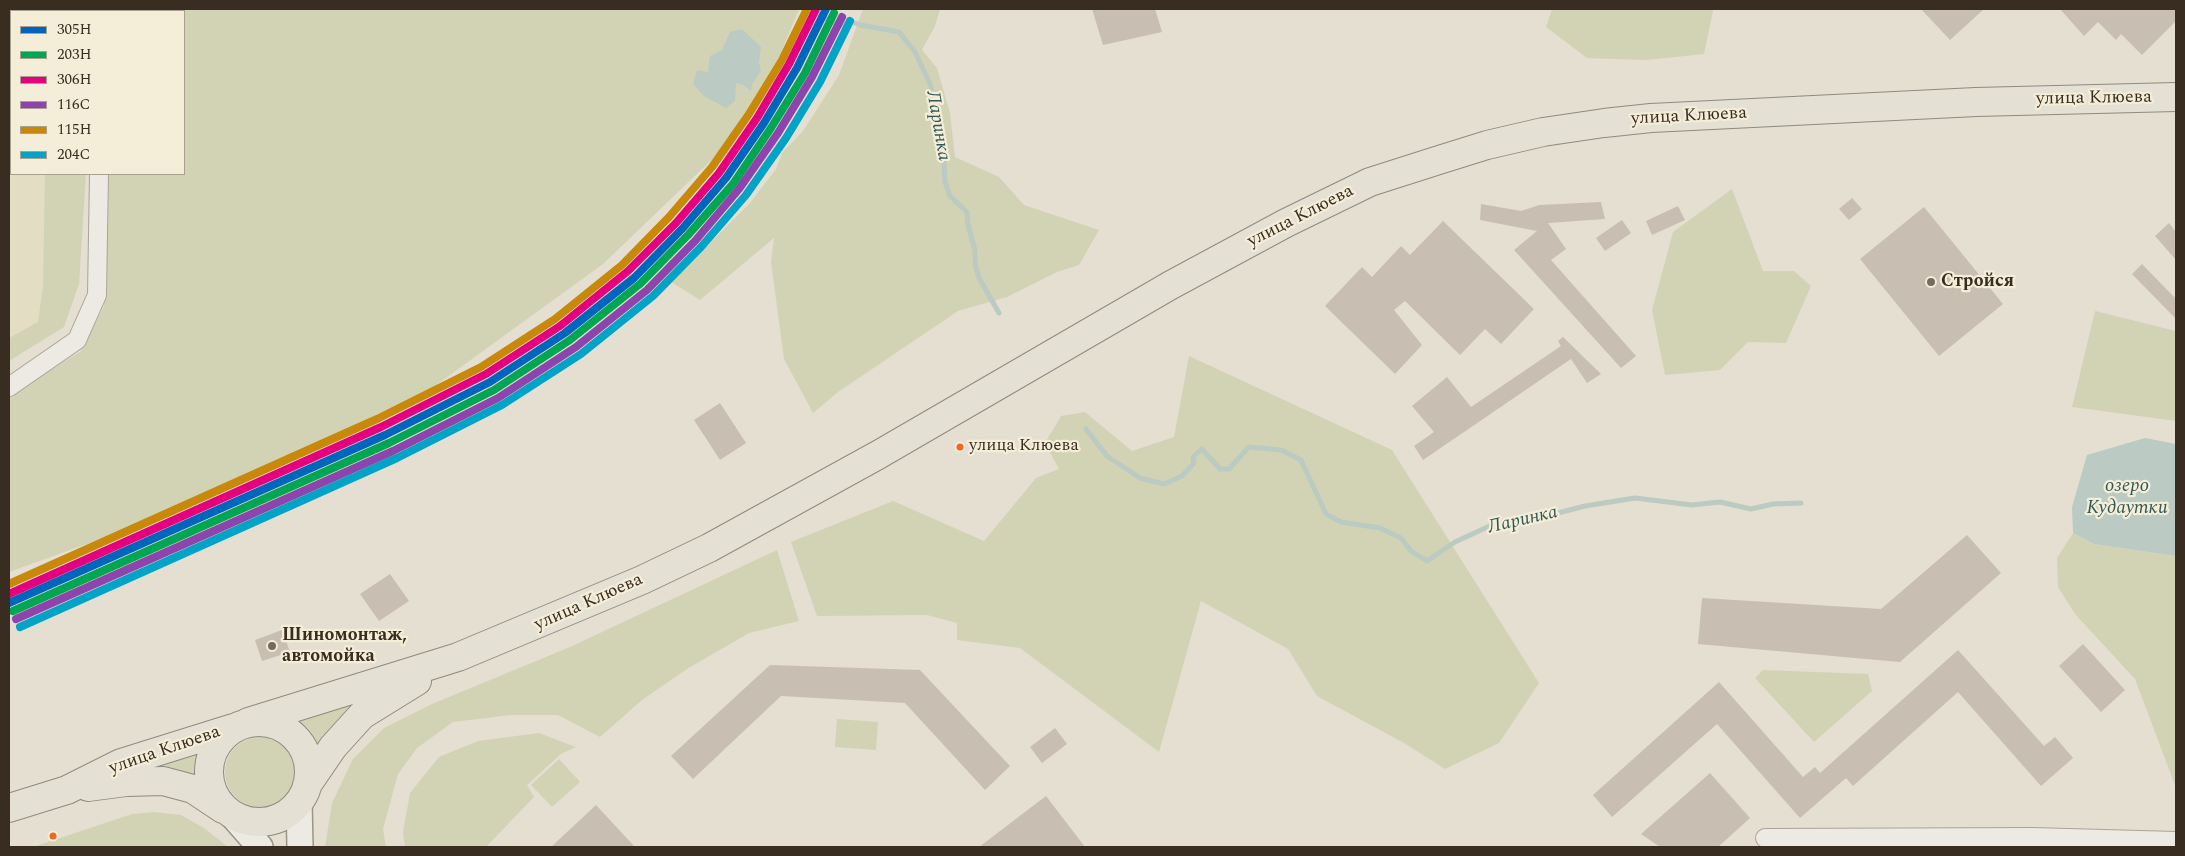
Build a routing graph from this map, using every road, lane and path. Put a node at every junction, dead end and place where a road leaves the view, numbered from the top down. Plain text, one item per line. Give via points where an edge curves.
1 (2176, 97) edge
2 (99, 175) edge
3 (9, 387) edge
4 (458, 657) junction
5 (242, 724) junction
6 (67, 790) junction
7 (303, 793) junction
8 (9, 808) edge
9 (231, 814) junction
10 (1765, 838) dead end
11 (2176, 841) edge
12 (260, 847) edge
13 (300, 847) edge

1 - 4 main road, улица Клюева via 1976,102 1623,121 1543,132 1487,145 1370,182 1171,285 878,455 709,548 633,584
2 - 3 street via 97,295 77,340
4 - 5 main road, улица Клюева
4 - 7 main road, улица Клюева via 362,715 333,747
5 - 6 main road, улица Клюева via 122,763
5 - 7 main road via 273,723 295,737 307,759
5 - 9 main road via 217,744 208,768 214,794
6 - 8 main road, улица Клюева
6 - 9 main road, улица Клюева via 163,781 193,789
7 - 9 main road via 280,817 268,821 255,822
7 - 13 street
9 - 12 street
10 - 11 street via 2032,836

